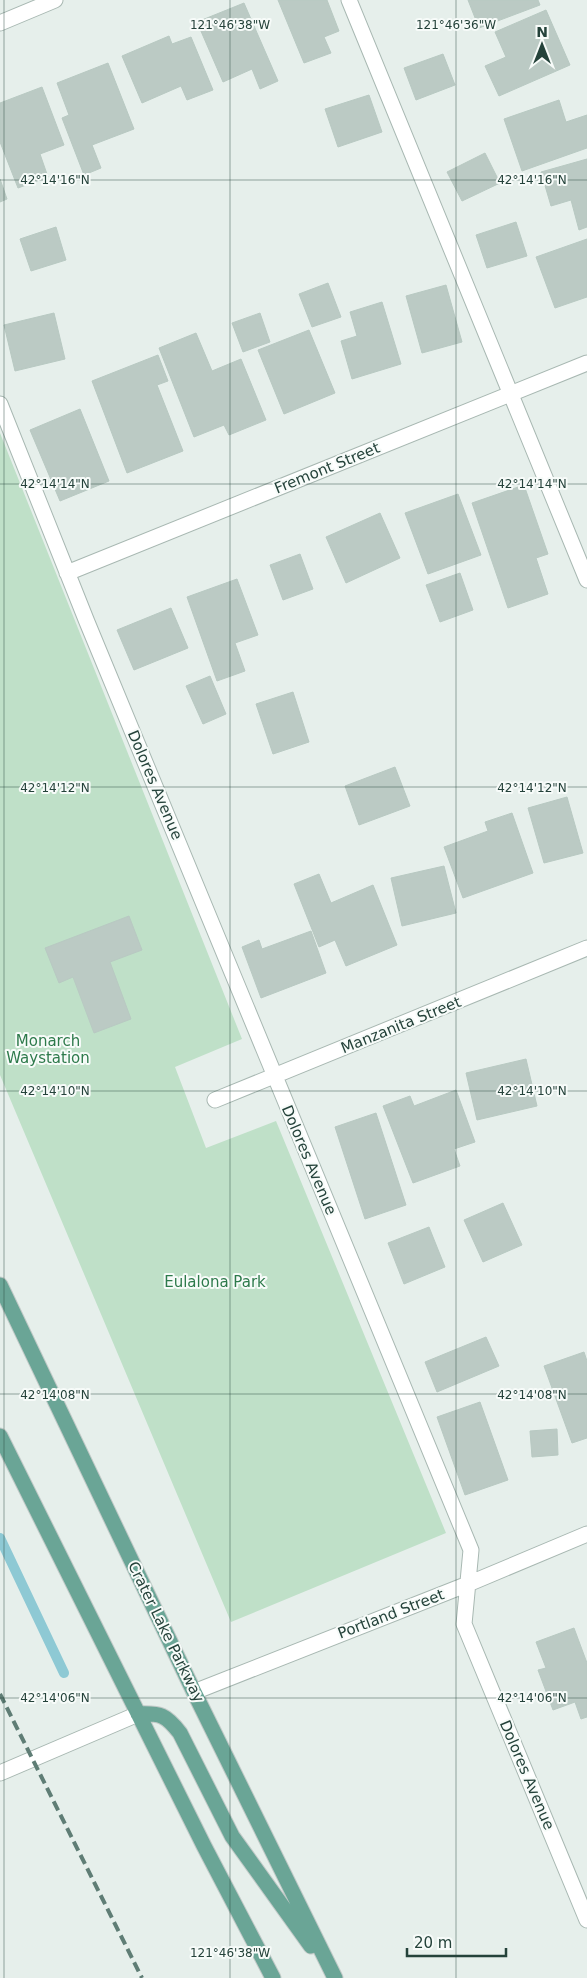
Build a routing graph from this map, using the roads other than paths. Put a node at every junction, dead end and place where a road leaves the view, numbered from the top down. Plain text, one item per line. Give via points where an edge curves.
1 (55, 0) edge
2 (349, 0) edge
3 (0, 22) edge
4 (587, 363) edge
5 (510, 394) junction
6 (0, 404) edge
7 (67, 573) junction
8 (587, 580) edge
9 (587, 948) edge
10 (275, 1077) junction
11 (215, 1100) dead end
12 (0, 1286) edge
13 (0, 1436) edge
14 (587, 1534) edge
15 (468, 1584) junction
16 (194, 1692) junction
17 (138, 1714) junction
18 (0, 1774) edge
19 (587, 1920) edge
20 (273, 1978) edge
21 (334, 1978) edge

1 - 3 street
2 - 5 street
4 - 5 street, Fremont Street
5 - 7 street, Fremont Street
5 - 8 street
6 - 7 street, Dolores Avenue
7 - 10 street, Dolores Avenue
9 - 10 street, Manzanita Street
10 - 11 street, Manzanita Street
10 - 15 street, Dolores Avenue via 471,1550
12 - 16 main road, Crater Lake Parkway
13 - 17 main road
14 - 15 street, Portland Street
15 - 16 street, Portland Street
15 - 19 street, Dolores Avenue via 464,1624
16 - 21 main road, Crater Lake Parkway
17 - 18 street
17 - 20 main road
17 - 21 main road via 158,1713 170,1720 180,1733 232,1836

